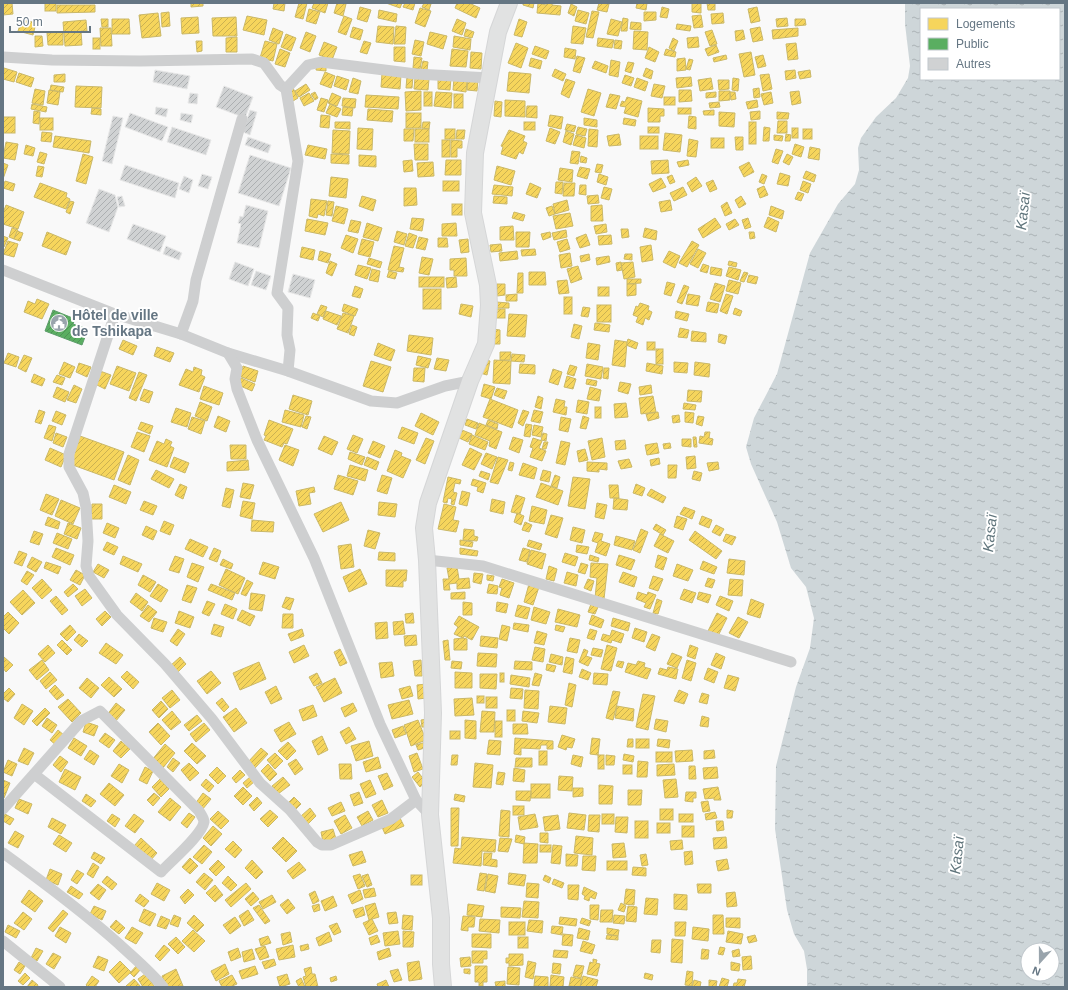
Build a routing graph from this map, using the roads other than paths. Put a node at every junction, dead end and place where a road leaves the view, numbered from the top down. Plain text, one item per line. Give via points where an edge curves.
1 (509, 3) edge
2 (3, 57) edge
3 (490, 78) junction
4 (286, 89) junction
5 (242, 119) dead end
6 (3, 270) edge
7 (114, 314) junction
8 (181, 334) junction
9 (228, 353) junction
10 (288, 371) junction
11 (470, 381) junction
12 (427, 560) junction
13 (791, 662) dead end
14 (34, 774) junction
15 (416, 800) junction
16 (3, 809) edge
17 (430, 815) junction
18 (3, 853) edge
19 (3, 941) edge
20 (60, 987) edge
21 (163, 987) edge
22 (443, 987) edge

1 - 3 main road via 498,32
2 - 4 street via 140,61 252,59 264,63
3 - 4 street via 416,74 328,62 308,65
3 - 11 main road via 475,154 473,213 488,285 489,305 486,344
4 - 10 street via 298,161 277,293 288,308
5 - 8 street via 196,280 193,301
6 - 7 street
7 - 8 street
7 - 15 street via 69,454 69,467 83,493 86,507 86,566 89,576 117,615 166,664 212,719 260,783 290,810 317,842 332,845 391,819
8 - 9 street
9 - 10 street
9 - 15 street via 237,368 237,389 257,440 314,558 380,724
10 - 11 street via 371,401 397,403 445,386
11 - 12 main road via 428,502 424,528
12 - 13 street via 483,566
12 - 17 main road via 433,712
14 - 14 street via 81,721 100,711 199,811 204,824 161,872
14 - 16 street
15 - 17 street
17 - 22 main road via 441,918
18 - 21 street via 99,926 151,972
19 - 20 street

